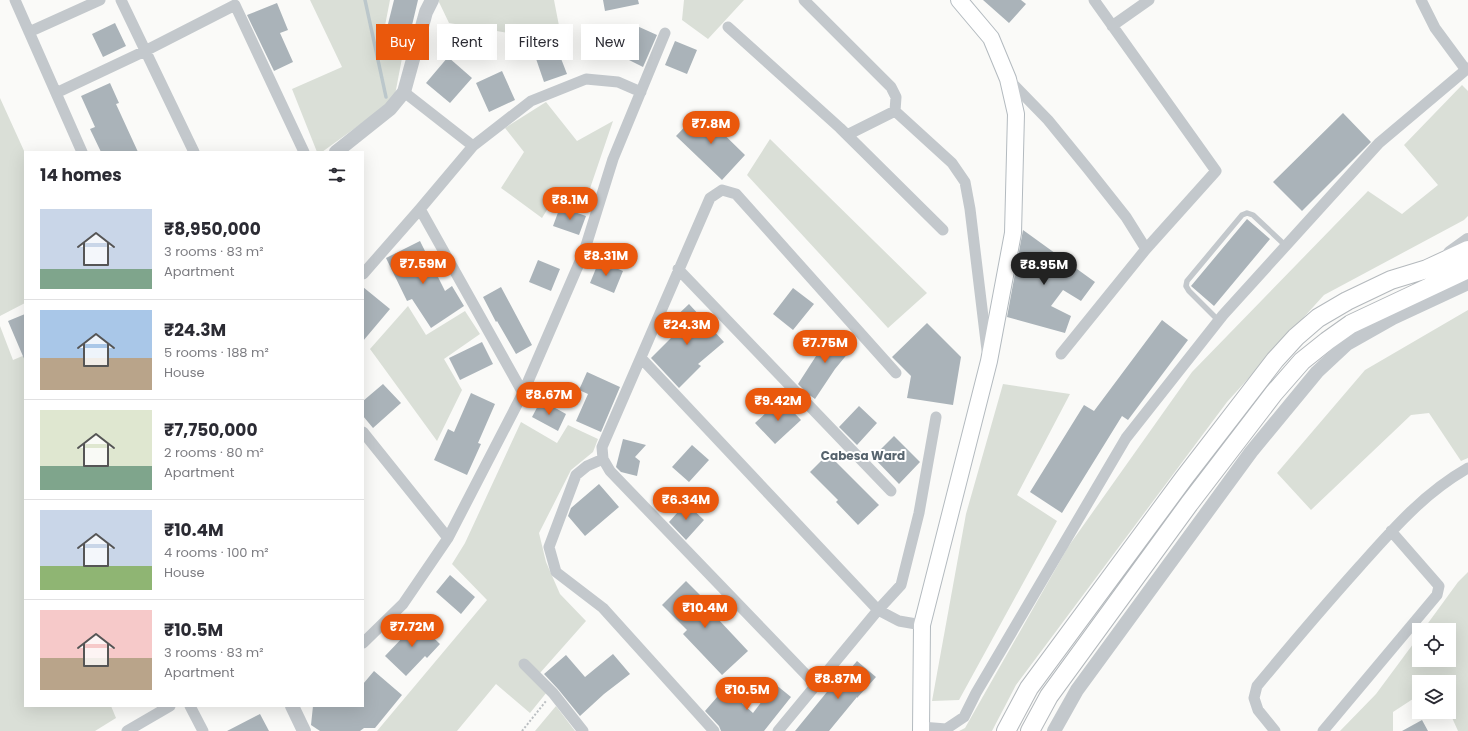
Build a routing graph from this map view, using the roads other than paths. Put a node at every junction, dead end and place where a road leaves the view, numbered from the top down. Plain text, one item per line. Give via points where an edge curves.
1 (16, 0) edge
2 (100, 0) edge
3 (121, 0) edge
4 (432, 0) edge
5 (804, 0) edge
6 (959, 0) edge
7 (1094, 0) edge
8 (1149, 0) edge
9 (1421, 0) edge
10 (1112, 26) junction
11 (728, 27) dead end
12 (29, 32) junction
13 (665, 33) dead end
14 (145, 51) junction
15 (1467, 69) edge
16 (1008, 79) junction
17 (404, 92) junction
18 (641, 92) junction
19 (56, 93) junction
20 (895, 111) junction
21 (847, 134) junction
22 (473, 146) junction
23 (82, 151) edge
24 (194, 151) edge
25 (304, 151) edge
26 (337, 151) edge
27 (420, 209) junction
28 (943, 230) dead end
29 (1468, 240) edge
30 (1286, 246) junction
31 (1146, 249) junction
32 (1468, 250) edge
33 (678, 269) junction
34 (1427, 269) junction
35 (1468, 269) edge
36 (364, 273) edge
37 (1468, 283) edge
38 (1219, 321) junction
39 (1061, 354) dead end
40 (641, 358) junction
41 (988, 360) junction
42 (896, 373) dead end
43 (523, 393) junction
44 (936, 417) dead end
45 (364, 433) edge
46 (603, 459) junction
47 (1468, 468) edge
48 (891, 492) dead end
49 (1391, 531) junction
50 (448, 538) junction
51 (878, 610) junction
52 (922, 625) junction
53 (364, 640) edge
54 (524, 664) dead end
55 (816, 685) junction
56 (168, 707) edge
57 (191, 707) edge
58 (292, 707) edge
59 (921, 729) edge
60 (126, 731) edge
61 (203, 731) edge
62 (304, 731) edge
63 (583, 731) edge
64 (714, 731) edge
65 (778, 731) edge
66 (1006, 731) edge
67 (1030, 731) edge
68 (1054, 731) edge
69 (1275, 731) edge
70 (1323, 731) edge

1 - 12 street
2 - 12 street
3 - 14 street
4 - 17 street via 426,12
5 - 20 street via 891,87 896,97
6 - 16 main road via 991,38
7 - 10 street
8 - 10 street
9 - 15 street via 1435,28
10 - 31 street via 1216,171
11 - 21 street
12 - 19 street
13 - 18 street
14 - 19 street
14 - 24 street
14 - 25 street via 235,5
15 - 30 street via 1379,143
16 - 31 street via 1048,120 1083,163 1126,217
16 - 41 main road via 1016,114 1013,233
17 - 22 street
17 - 26 street via 390,109
18 - 22 street via 618,82 586,80 531,101
18 - 43 street via 614,159 584,252
19 - 23 street
20 - 21 street
20 - 41 street via 952,163 965,182
21 - 28 street
22 - 27 street
27 - 36 street
27 - 43 street
29 - 34 street
30 - 38 street
30 - 38 lane via 1253,215 1242,215 1187,281 1186,286 1189,290
31 - 39 street
32 - 34 highway
33 - 40 street
33 - 42 street via 710,198 722,190 736,194
33 - 48 street
34 - 66 highway via 1391,280 1318,318 1275,360 1029,688
35 - 67 highway via 1351,324 1302,361 1188,504 1049,696
37 - 68 street via 1394,318 1347,344 1317,372 1251,452 1077,690
38 - 59 street via 1126,438 964,717 946,729
40 - 46 street via 602,447
40 - 51 street
41 - 52 main road
43 - 50 street
44 - 51 street via 919,514 901,585
45 - 50 street
46 - 55 street via 610,471
46 - 64 street via 586,466 576,475 549,547 556,572 603,608
47 - 49 street via 1432,491
49 - 69 street via 1257,686 1254,698 1258,710
49 - 70 street via 1439,586 1437,595
50 - 53 street via 403,604
51 - 52 street via 899,621
51 - 55 street
52 - 59 main road
54 - 63 street via 553,693
55 - 65 street
56 - 60 street
57 - 61 street
58 - 62 street

